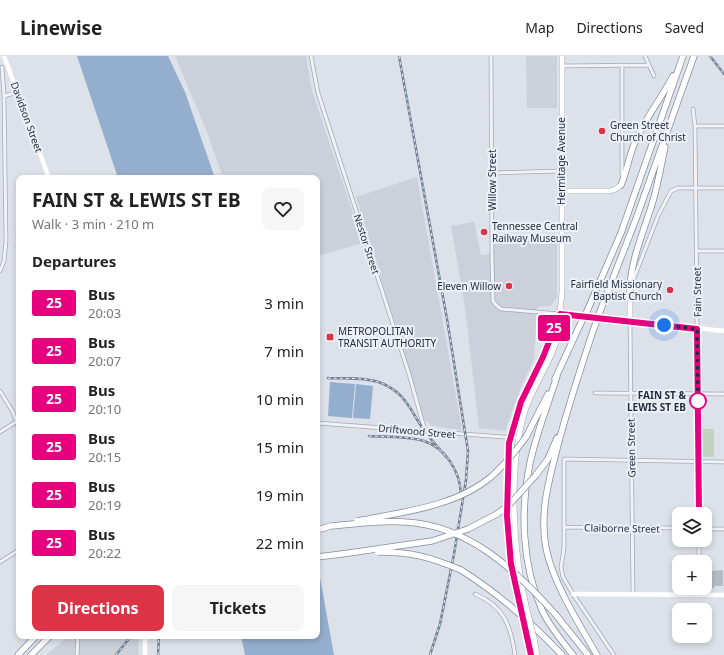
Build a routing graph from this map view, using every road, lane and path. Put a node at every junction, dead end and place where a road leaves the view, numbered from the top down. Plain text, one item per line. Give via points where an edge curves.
1 (4, 56) edge
2 (311, 56) edge
3 (491, 56) edge
4 (562, 56) edge
5 (645, 56) edge
6 (683, 56) edge
7 (694, 56) edge
8 (7, 65) junction
9 (622, 65) junction
10 (649, 65) junction
11 (562, 66) junction
12 (1, 67) edge
13 (654, 76) dead end
14 (18, 92) junction
15 (4, 96) junction
16 (693, 108) dead end
17 (671, 121) junction
18 (695, 126) junction
19 (724, 126) edge
20 (561, 171) junction
21 (492, 173) junction
22 (48, 175) edge
23 (622, 185) junction
24 (696, 188) junction
25 (724, 188) edge
26 (561, 191) junction
27 (696, 251) junction
28 (724, 251) edge
29 (0, 271) edge
30 (630, 292) junction
31 (560, 314) junction
32 (630, 321) junction
33 (697, 329) junction
34 (724, 331) edge
35 (557, 376) junction
36 (0, 391) edge
37 (630, 392) junction
38 (595, 393) dead end
39 (698, 394) junction
40 (724, 394) edge
41 (567, 413) junction
42 (16, 417) edge
43 (16, 422) edge
44 (320, 423) edge
45 (425, 431) junction
46 (0, 432) edge
47 (510, 438) junction
48 (518, 438) junction
49 (631, 461) junction
50 (698, 462) junction
51 (724, 462) edge
52 (699, 507) edge
53 (332, 526) junction
54 (564, 527) junction
55 (632, 528) junction
56 (672, 528) edge
57 (320, 529) edge
58 (712, 529) edge
59 (724, 529) edge
60 (16, 552) edge
61 (342, 554) junction
62 (320, 557) edge
63 (0, 562) edge
64 (475, 594) dead end
65 (573, 594) junction
66 (633, 594) junction
67 (672, 595) edge
68 (712, 595) edge
69 (724, 595) edge
70 (33, 639) edge
71 (47, 639) edge
72 (78, 639) edge
73 (145, 639) edge
74 (18, 655) edge
75 (31, 655) edge
76 (77, 655) edge
77 (145, 655) edge
78 (515, 655) edge
79 (531, 655) edge
80 (537, 655) edge
81 (562, 655) edge
82 (573, 655) edge
83 (588, 655) edge
84 (597, 655) edge
85 (614, 655) edge

1 - 8 street, Davidson Street
2 - 45 street, Nestor Street via 318,93
3 - 21 street, Willow Street
4 - 11 main road, Hermitage Avenue
5 - 10 street
6 - 23 highway via 637,137
6 - 35 highway, bridge via 621,233
7 - 17 highway
8 - 12 street
8 - 14 street, Davidson Street
9 - 10 street
9 - 11 street
9 - 23 street
10 - 13 street
11 - 20 main road, Hermitage Avenue
12 - 15 street, Davidson Street
14 - 15 street
14 - 22 street, Davidson Street
15 - 29 street, Davidson Street via 6,242
16 - 18 street, Fain Street
17 - 30 highway via 653,199 634,262
17 - 41 highway, bridge via 593,331
18 - 19 street
18 - 24 street, Fain Street
20 - 21 street
20 - 26 main road, Hermitage Avenue
21 - 31 street, Willow Street via 495,304 501,309
23 - 26 main road via 610,191
24 - 25 street
24 - 27 street, Fain Street
24 - 30 street, Green Street via 671,190 658,216
26 - 31 main road, Hermitage Avenue
27 - 28 street
27 - 33 street, Fain Street
30 - 32 main road, Green Street
31 - 32 main road
31 - 47 main road, Hermitage Avenue via 521,402
31 - 48 main road, Hermitage Avenue via 555,342 524,412
32 - 33 street
32 - 37 street, Green Street
33 - 34 street
33 - 39 street, Fain Street
35 - 53 highway, bridge via 526,436 492,476 476,487 436,504
35 - 82 highway via 530,464 525,540 531,580 542,612
36 - 42 street
37 - 38 street
37 - 39 street
37 - 49 street, Green Street
39 - 40 street
39 - 50 street, Fain Street
41 - 61 highway, bridge via 548,459 510,504 497,514 468,530 432,541
41 - 84 highway via 544,508 546,549 559,585
43 - 46 street
44 - 45 street, Driftwood Street
45 - 47 street, Driftwood Street
47 - 48 street, Driftwood Street
47 - 79 main road, Hermitage Avenue, bridge via 507,516 511,564
48 - 80 main road, Hermitage Avenue, bridge via 515,520 519,572
49 - 50 street
49 - 54 street via 564,459
49 - 55 street, Green Street
50 - 51 street
50 - 52 street, Fain Street
53 - 57 highway
53 - 83 highway, bridge via 405,522 428,525 455,533 494,556 531,588
54 - 55 street, Claiborne Street
54 - 65 street via 561,567
55 - 56 street, Claiborne Street
55 - 66 street, Green Street
58 - 59 street
60 - 63 street
61 - 62 highway
61 - 81 highway, bridge via 411,553 432,558 461,570 514,608
64 - 78 street via 484,598 506,619 513,636
65 - 66 street
65 - 85 street
66 - 67 street
68 - 69 street
70 - 74 highway
71 - 75 highway
72 - 76 street
73 - 77 street

